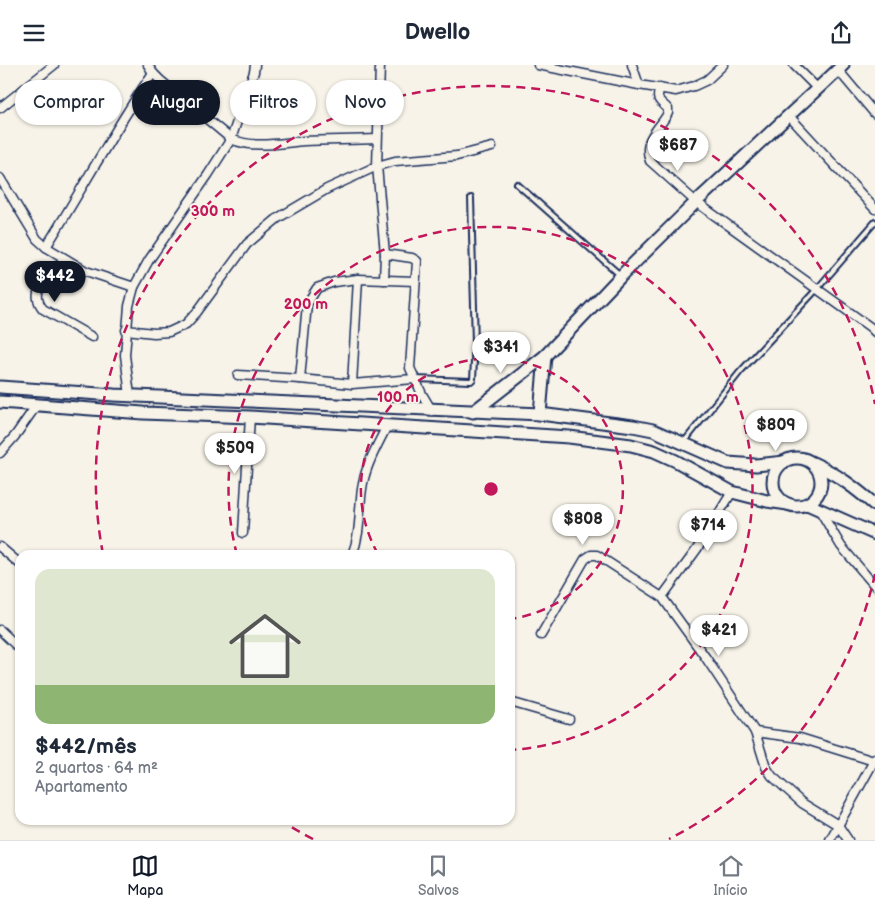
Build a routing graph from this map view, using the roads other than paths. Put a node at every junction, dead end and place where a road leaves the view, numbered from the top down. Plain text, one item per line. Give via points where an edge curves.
1 (54, 65) edge
2 (148, 65) edge
3 (254, 65) edge
4 (380, 65) edge
5 (538, 65) edge
6 (632, 65) edge
7 (723, 65) edge
8 (794, 65) edge
9 (841, 67) edge
10 (152, 73) junction
11 (639, 85) junction
12 (660, 88) junction
13 (817, 88) junction
14 (0, 108) edge
15 (875, 114) edge
16 (789, 116) junction
17 (231, 139) junction
18 (377, 139) junction
19 (492, 147) dead end
20 (377, 166) junction
21 (0, 177) edge
22 (517, 184) dead end
23 (471, 198) dead end
24 (696, 202) junction
25 (875, 209) edge
26 (875, 222) edge
27 (46, 247) junction
28 (385, 254) junction
29 (64, 259) junction
30 (621, 276) junction
31 (358, 279) junction
32 (384, 280) junction
33 (415, 281) junction
34 (134, 287) junction
35 (817, 289) junction
36 (126, 331) junction
37 (875, 332) edge
38 (92, 337) dead end
39 (545, 356) junction
40 (238, 375) dead end
41 (300, 379) junction
42 (414, 379) junction
43 (352, 384) junction
44 (0, 387) edge
45 (130, 396) junction
46 (0, 402) edge
47 (36, 406) junction
48 (432, 411) junction
49 (473, 412) junction
50 (540, 414) junction
51 (250, 417) junction
52 (387, 426) junction
53 (683, 443) junction
54 (0, 453) edge
55 (784, 462) junction
56 (812, 463) junction
57 (732, 492) junction
58 (788, 504) junction
59 (807, 504) junction
60 (875, 505) edge
61 (819, 509) junction
62 (244, 533) dead end
63 (875, 534) edge
64 (0, 547) edge
65 (353, 550) edge
66 (15, 560) edge
67 (875, 585) edge
68 (662, 597) junction
69 (0, 629) edge
70 (541, 635) dead end
71 (15, 644) edge
72 (515, 703) edge
73 (569, 719) dead end
74 (755, 731) junction
75 (874, 760) edge
76 (838, 825) junction
77 (830, 840) edge
78 (848, 840) edge

1 - 14 street
2 - 10 street
3 - 17 street
4 - 18 street
5 - 11 street
6 - 11 street
7 - 12 street via 694,87 676,91
8 - 13 street
9 - 13 street
9 - 15 street
10 - 17 street
10 - 27 street
11 - 12 street
12 - 24 street via 658,99 668,113 648,143 650,161
13 - 16 street
16 - 24 street
16 - 25 street
17 - 18 street via 251,144
17 - 34 street
18 - 20 street
19 - 20 street via 457,156 395,161
20 - 28 street
20 - 36 street via 327,189 278,218 247,244 186,324 169,332
21 - 27 street via 37,239
22 - 30 lane
23 - 42 lane via 473,379
24 - 30 street
24 - 35 street
26 - 35 lane
27 - 29 street
28 - 32 street
28 - 33 street via 417,261
29 - 34 street via 86,271
29 - 38 street via 38,288 38,303
30 - 39 street
31 - 32 street
31 - 41 street via 326,284 311,295 307,304
31 - 43 street
32 - 33 street
33 - 42 street via 410,368
34 - 36 street
35 - 37 street
35 - 53 lane via 740,372
36 - 45 street
39 - 49 street
39 - 50 street
40 - 41 street
41 - 43 street
42 - 43 street
42 - 48 street
44 - 45 street
45 - 48 street
46 - 47 street
47 - 51 street
47 - 54 street
48 - 49 street
49 - 50 street
50 - 53 street via 634,426
51 - 52 street
51 - 62 street
52 - 57 street via 569,437 631,445 676,461
52 - 65 street via 363,482 360,526
53 - 55 street via 734,464
55 - 56 street via 798,458
55 - 58 street via 776,472 773,484 778,496
56 - 59 street via 820,475 821,485 818,494
56 - 60 street via 838,476
57 - 58 street
57 - 68 street
58 - 59 street
59 - 61 street
61 - 63 street
61 - 67 street via 841,546
64 - 66 street
68 - 70 street via 598,555 591,555 585,559
68 - 74 street
69 - 71 street
72 - 73 street
74 - 75 street via 800,738
74 - 76 street via 772,776 802,803
75 - 76 street
76 - 77 street
76 - 78 street

